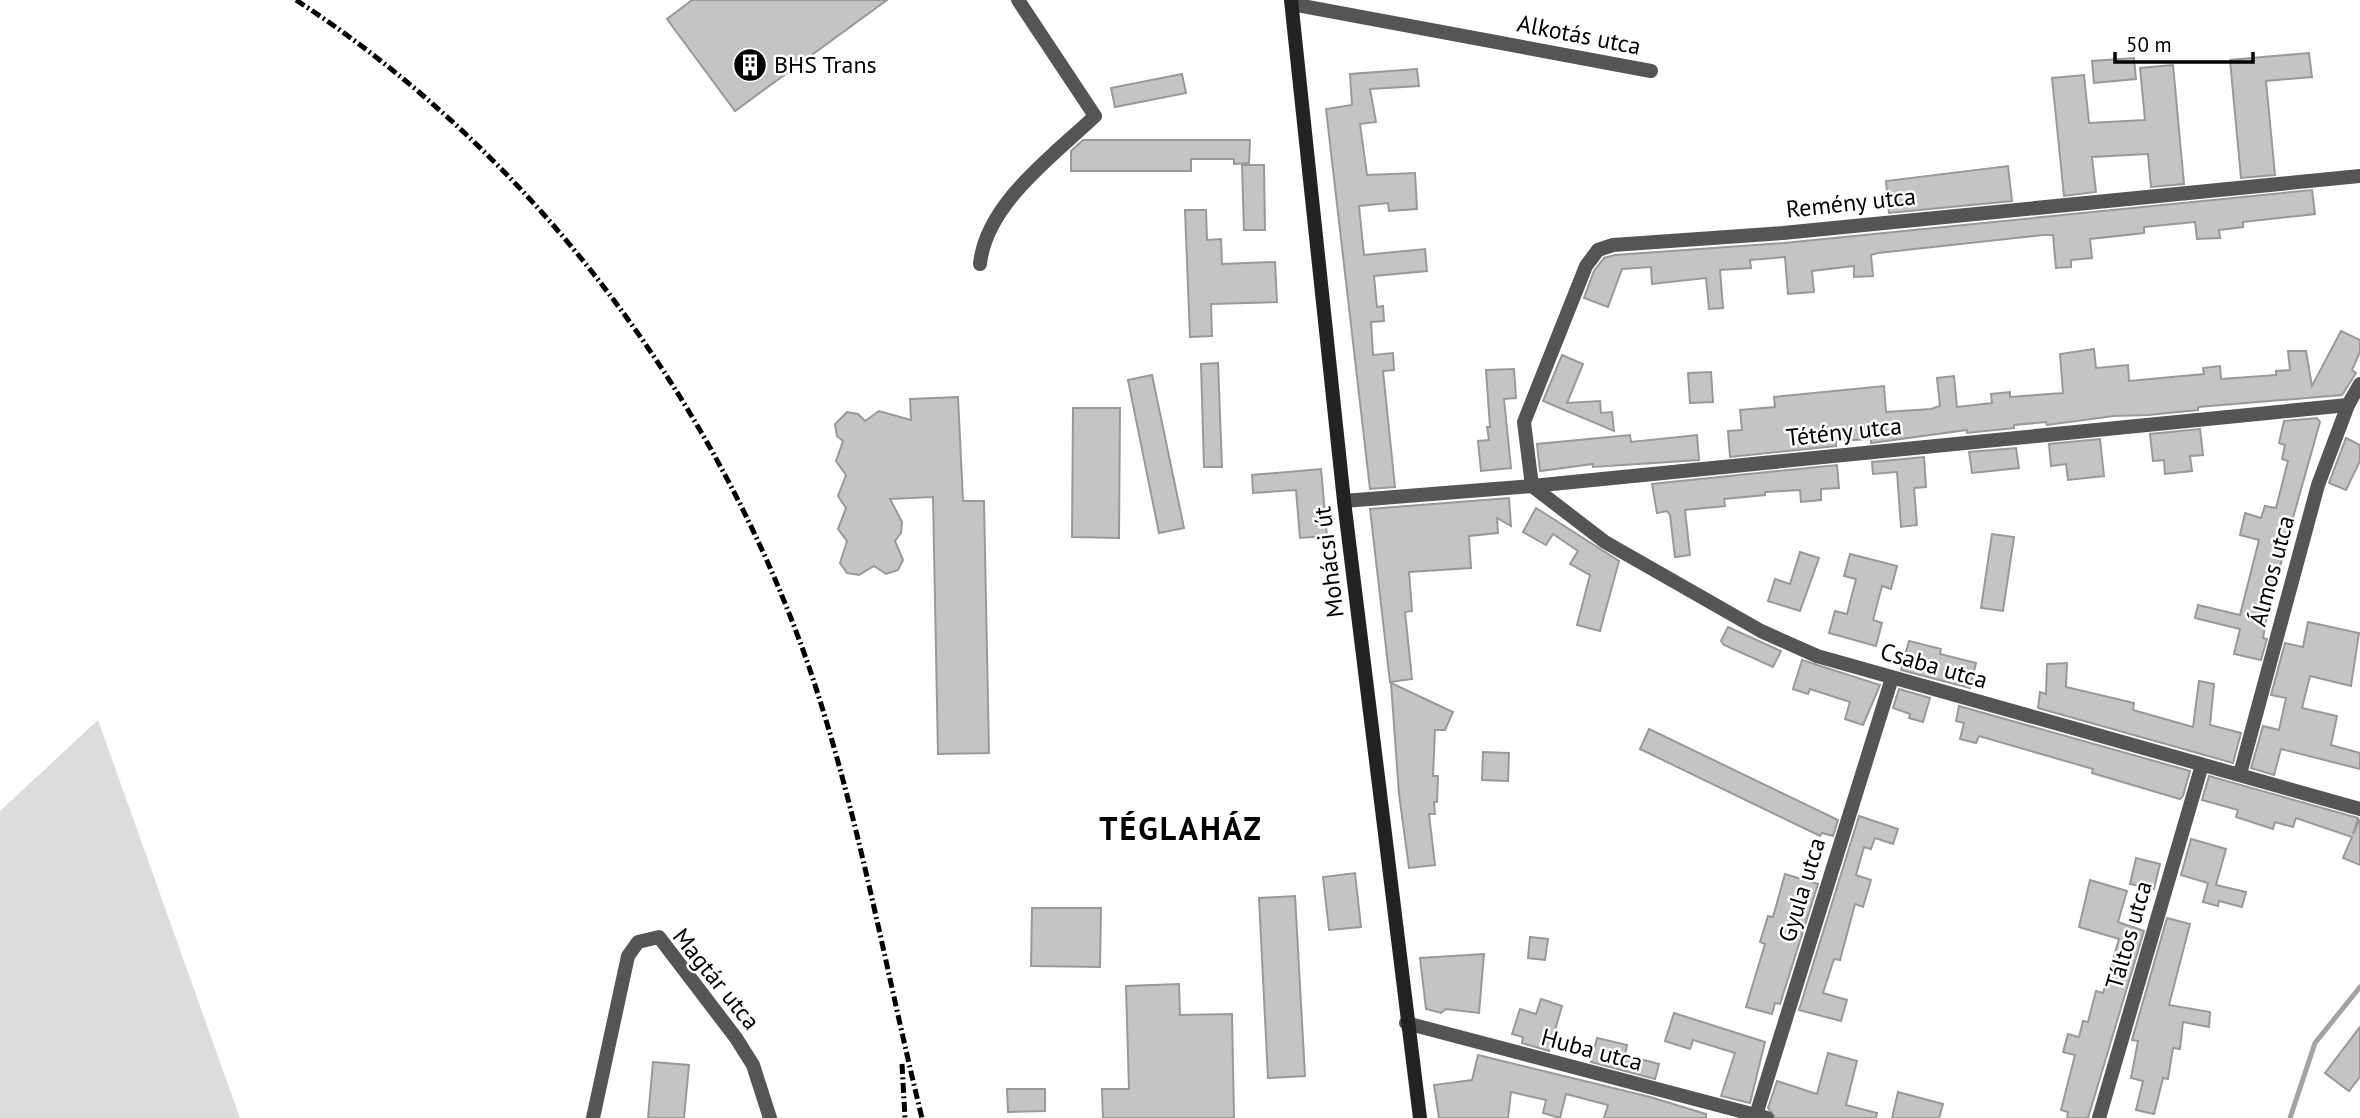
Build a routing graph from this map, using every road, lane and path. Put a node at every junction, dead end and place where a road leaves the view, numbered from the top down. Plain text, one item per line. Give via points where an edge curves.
1 (1018, 0) edge
2 (1291, 2) edge
3 (1651, 71) dead end
4 (2360, 176) edge
5 (979, 264) dead end
6 (2360, 384) edge
7 (2348, 405) junction
8 (1532, 486) junction
9 (1344, 501) junction
10 (1892, 678) junction
11 (2202, 765) junction
12 (2241, 774) junction
13 (2360, 809) edge
14 (1406, 1023) junction
15 (1761, 1117) edge
16 (593, 1118) edge
17 (770, 1118) edge
18 (1420, 1118) edge
19 (2099, 1118) edge

1 - 5 street via 1095,116 998,214 984,238
2 - 3 street, Alkotás utca
2 - 9 main road, Mohácsi út
4 - 8 street, Remény utca via 1783,233 1612,245 1598,250 1586,266 1524,422
6 - 7 street, Álmos utca
7 - 8 street, Tétény utca
7 - 12 street, Álmos utca via 2318,485
8 - 9 street, Tétény utca
8 - 10 street, Csaba utca via 1605,542 1761,631 1817,656
9 - 14 main road, Mohácsi út
10 - 11 street, Csaba utca
10 - 15 street, Gyula utca
11 - 12 street, Csaba utca
11 - 19 street, Táltos utca
12 - 13 street, Csaba utca
14 - 15 street, Huba utca
14 - 18 main road, Mohácsi út
16 - 17 street, Magtár utca via 628,956 638,942 659,937 753,1065

